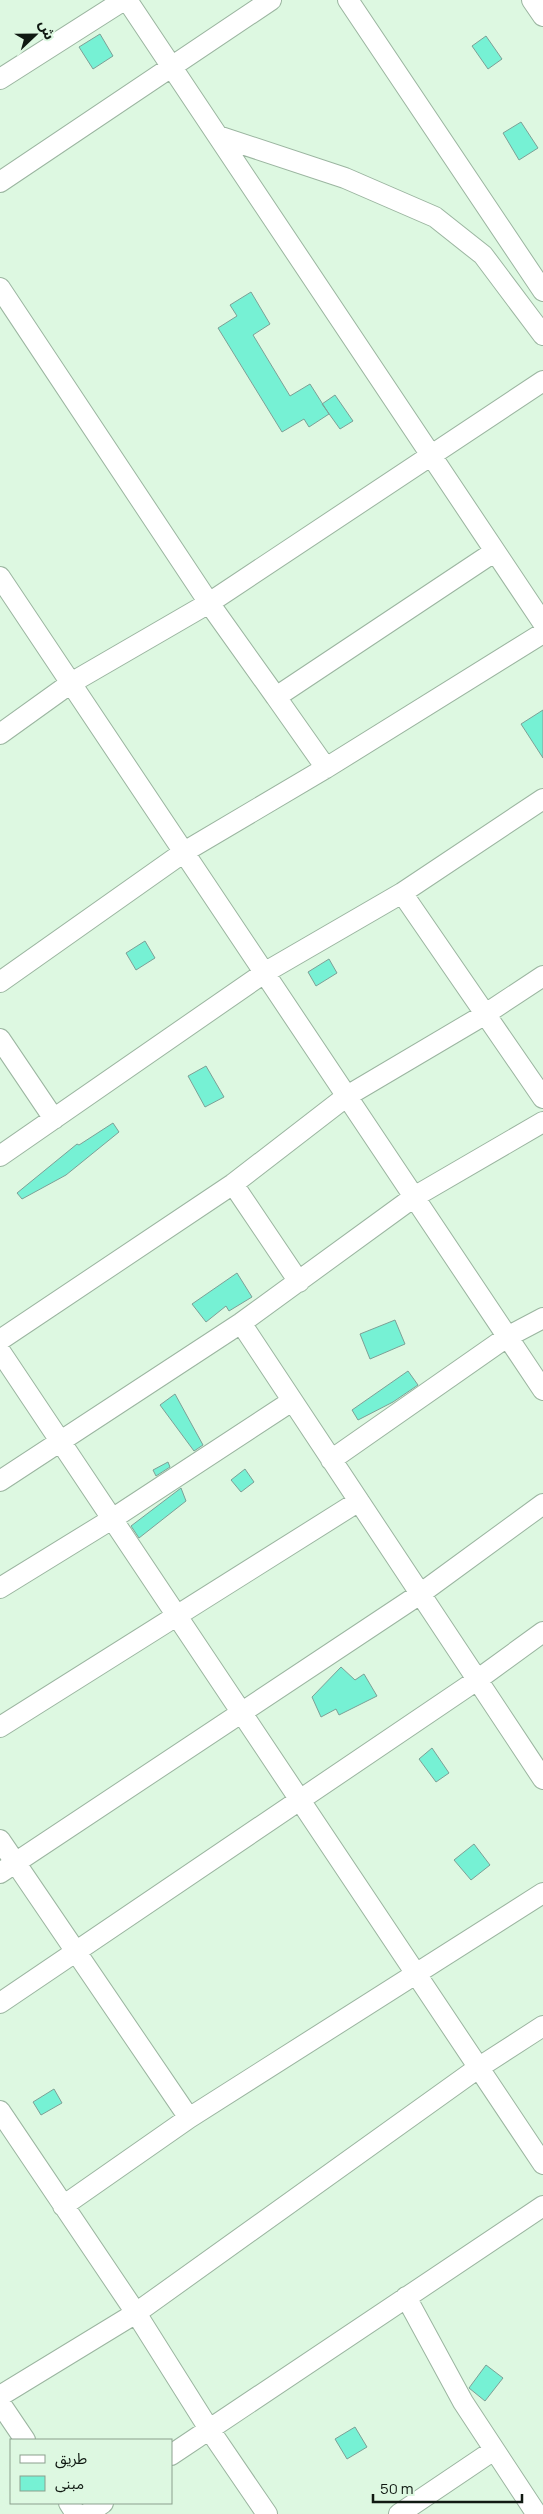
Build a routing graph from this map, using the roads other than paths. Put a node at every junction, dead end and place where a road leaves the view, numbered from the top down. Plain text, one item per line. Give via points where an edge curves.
1 (126, 0) edge
2 (271, 0) edge
3 (348, 0) edge
4 (532, 0) edge
5 (543, 16) edge
6 (172, 67) junction
7 (0, 79) edge
8 (218, 136) junction
9 (0, 182) edge
10 (0, 288) edge
11 (543, 291) edge
12 (543, 335) edge
13 (543, 381) edge
14 (431, 455) junction
15 (494, 552) junction
16 (1, 582) edge
17 (209, 603) junction
18 (543, 623) edge
19 (543, 633) edge
20 (71, 683) junction
21 (276, 697) junction
22 (0, 734) edge
23 (326, 768) junction
24 (543, 799) edge
25 (184, 852) junction
26 (402, 893) junction
27 (264, 973) junction
28 (543, 976) edge
29 (0, 982) edge
30 (484, 1016) junction
31 (0, 1039) edge
32 (347, 1096) junction
33 (543, 1098) edge
34 (54, 1119) junction
35 (543, 1122) edge
36 (0, 1156) edge
37 (234, 1184) junction
38 (414, 1197) junction
39 (299, 1282) junction
40 (543, 1318) edge
41 (241, 1322) junction
42 (507, 1337) junction
43 (0, 1340) edge
44 (0, 1351) edge
45 (543, 1390) edge
46 (292, 1401) junction
47 (61, 1442) junction
48 (332, 1460) junction
49 (0, 1480) edge
50 (359, 1501) junction
51 (543, 1504) edge
52 (112, 1519) junction
53 (0, 1588) edge
54 (420, 1594) junction
55 (178, 1617) junction
56 (543, 1632) edge
57 (477, 1680) junction
58 (241, 1712) junction
59 (0, 1727) edge
60 (543, 1780) edge
61 (300, 1800) junction
62 (0, 1840) edge
63 (8, 1868) edge
64 (543, 1893) edge
65 (74, 1952) junction
66 (415, 1973) junction
67 (0, 2002) edge
68 (543, 2026) edge
69 (478, 2068) junction
70 (0, 2111) edge
71 (189, 2118) junction
72 (543, 2164) edge
73 (63, 2206) junction
74 (543, 2206) edge
75 (406, 2297) junction
76 (136, 2313) junction
77 (0, 2396) edge
78 (0, 2403) edge
79 (209, 2429) junction
80 (25, 2439) edge
81 (494, 2450) junction
82 (172, 2454) edge
83 (102, 2504) edge
84 (534, 2509) edge
85 (87, 2514) edge
86 (267, 2514) edge
87 (399, 2514) edge

1 - 6 street
1 - 7 street
2 - 6 street
3 - 11 street
4 - 5 street
6 - 8 street
6 - 9 street
8 - 12 street via 345,178 435,217 483,255
8 - 14 street
10 - 17 street
13 - 14 street
14 - 15 street
14 - 17 street
15 - 18 street
15 - 21 street
16 - 20 street
17 - 20 street
17 - 21 street
19 - 23 street
20 - 22 street
20 - 25 street
21 - 23 street
23 - 25 street
24 - 26 street
25 - 27 street
25 - 29 street
26 - 27 street
26 - 30 street
27 - 32 street
27 - 34 street
28 - 30 street
30 - 32 street
30 - 33 street
31 - 34 street
32 - 37 street
32 - 38 street
34 - 36 street
35 - 38 street
37 - 39 street
37 - 43 street
38 - 39 street
38 - 42 street
39 - 41 street
40 - 42 street
41 - 46 street
41 - 47 street
42 - 45 street
42 - 48 street
44 - 47 street
46 - 48 street
46 - 52 street
47 - 49 street
47 - 52 street
48 - 50 street
50 - 54 street
50 - 55 street
51 - 54 street
52 - 53 street
52 - 55 street
54 - 57 street
54 - 58 street
55 - 58 street
55 - 59 street
56 - 57 street
57 - 60 street
57 - 61 street
58 - 61 street
58 - 63 street
61 - 65 street
61 - 66 street
62 - 63 street
63 - 65 street
64 - 66 street
65 - 67 street
65 - 71 street
66 - 69 street
66 - 71 street
68 - 69 street
69 - 72 street
69 - 76 street
70 - 73 street
71 - 73 street
73 - 76 street
74 - 75 street
75 - 79 street
75 - 81 street via 463,2402
76 - 77 street
76 - 79 street
78 - 80 street
79 - 82 street
79 - 86 street
81 - 84 street
81 - 87 street
83 - 85 street

